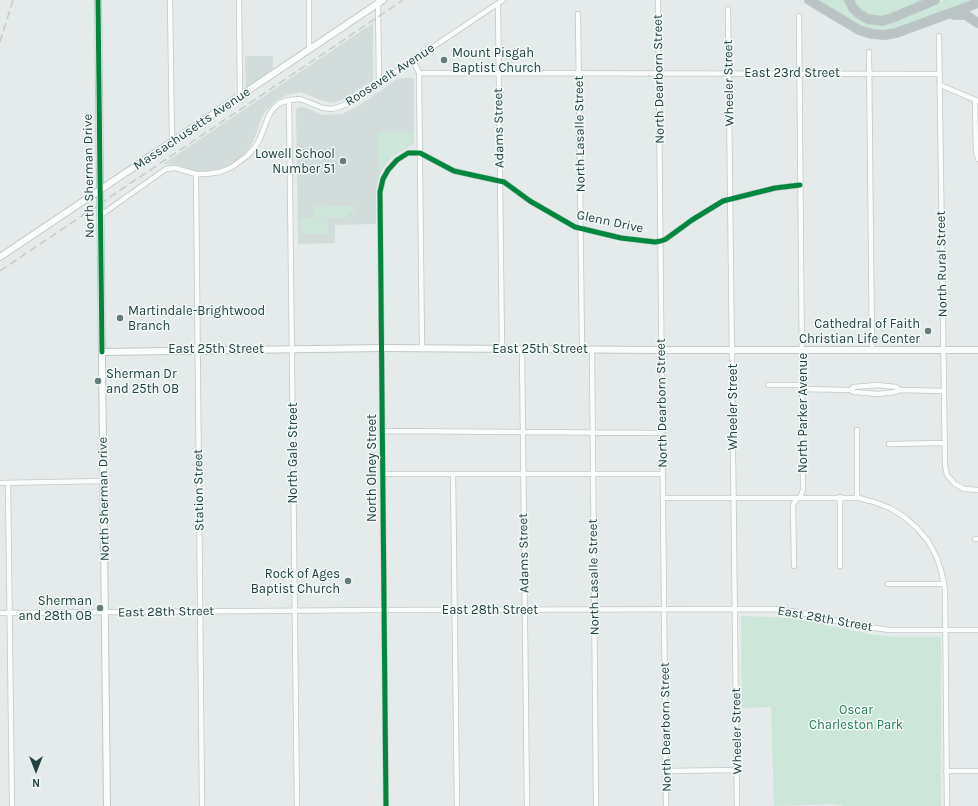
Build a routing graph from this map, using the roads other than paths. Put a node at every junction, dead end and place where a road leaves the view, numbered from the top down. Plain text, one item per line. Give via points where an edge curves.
1 (98, 0) edge
2 (170, 0) edge
3 (239, 0) edge
4 (308, 0) edge
5 (503, 0) edge
6 (658, 0) edge
7 (809, 0) edge
8 (849, 0) edge
9 (935, 0) edge
10 (380, 1) edge
11 (978, 3) edge
12 (498, 4) junction
13 (728, 9) dead end
14 (578, 14) dead end
15 (798, 16) dead end
16 (944, 16) junction
17 (978, 24) edge
18 (939, 36) dead end
19 (309, 50) junction
20 (868, 52) dead end
21 (413, 60) junction
22 (419, 73) junction
23 (499, 73) junction
24 (579, 73) junction
25 (659, 73) junction
26 (730, 73) junction
27 (799, 73) junction
28 (869, 73) junction
29 (940, 74) junction
30 (379, 83) junction
31 (940, 85) junction
32 (240, 96) junction
33 (289, 100) junction
34 (976, 101) edge
35 (172, 142) junction
36 (420, 153) junction
37 (978, 159) edge
38 (196, 174) junction
39 (500, 181) junction
40 (800, 185) junction
41 (100, 190) junction
42 (731, 199) junction
43 (101, 215) junction
44 (581, 229) junction
45 (661, 241) junction
46 (0, 257) edge
47 (382, 348) junction
48 (422, 348) junction
49 (293, 349) junction
50 (502, 349) junction
51 (522, 349) junction
52 (582, 349) junction
53 (592, 349) junction
54 (198, 350) junction
55 (662, 350) junction
56 (733, 350) junction
57 (803, 350) junction
58 (872, 350) junction
59 (943, 350) junction
60 (978, 350) edge
61 (102, 352) junction
62 (768, 385) dead end
63 (803, 387) junction
64 (850, 390) junction
65 (900, 390) junction
66 (944, 391) junction
67 (857, 430) dead end
68 (383, 431) junction
69 (523, 432) junction
70 (593, 432) junction
71 (662, 433) junction
72 (944, 443) junction
73 (889, 444) dead end
74 (383, 474) junction
75 (453, 474) junction
76 (523, 474) junction
77 (663, 474) junction
78 (593, 475) junction
79 (104, 482) junction
80 (0, 483) edge
81 (8, 483) junction
82 (978, 490) edge
83 (840, 497) junction
84 (663, 498) junction
85 (734, 498) junction
86 (798, 498) junction
87 (857, 498) junction
88 (794, 566) dead end
89 (840, 566) dead end
90 (888, 584) dead end
91 (944, 584) junction
92 (735, 609) junction
93 (295, 610) junction
94 (384, 610) junction
95 (455, 610) junction
96 (525, 610) junction
97 (594, 610) junction
98 (664, 610) junction
99 (201, 612) junction
100 (0, 613) edge
101 (10, 613) junction
102 (105, 613) junction
103 (945, 630) junction
104 (978, 630) edge
105 (737, 770) junction
106 (666, 771) junction
107 (946, 771) junction
108 (978, 771) edge
109 (12, 806) edge
110 (107, 806) edge
111 (202, 806) edge
112 (297, 806) edge
113 (386, 806) edge
114 (457, 806) edge
115 (527, 806) edge
116 (596, 806) edge
117 (666, 806) edge
118 (738, 806) edge
119 (946, 806) edge

1 - 41 street, North Sherman Drive
2 - 35 street
3 - 32 street
4 - 19 street
5 - 12 street, Roosevelt Avenue
6 - 25 street, North Dearborn Street
7 - 16 highway via 859,30 872,34 896,33
8 - 9 highway via 859,14 882,21
10 - 19 street, Massachusetts Avenue
10 - 30 street
11 - 16 highway
12 - 21 street, Roosevelt Avenue
12 - 23 street, Adams Street
13 - 26 street, Wheeler Street
14 - 24 street, North Lasalle Street
15 - 27 street, North Parker Avenue
16 - 17 highway via 962,14
18 - 29 street, North Rural Street
19 - 32 street, Massachusetts Avenue
20 - 28 street
21 - 22 street
21 - 30 street, Roosevelt Avenue
22 - 23 street, East 23rd Street
22 - 36 street
23 - 24 street, East 23rd Street
23 - 39 street, Adams Street
24 - 25 street, East 23rd Street
24 - 44 street, North Lasalle Street
25 - 26 street, East 23rd Street
25 - 45 street, North Dearborn Street
26 - 27 street, East 23rd Street
26 - 42 street, Wheeler Street
27 - 28 street, East 23rd Street
27 - 40 street, North Parker Avenue
28 - 29 street, East 23rd Street
28 - 58 street
29 - 31 street, North Rural Street
30 - 33 street, Roosevelt Avenue via 348,104 335,108 324,108 304,100
31 - 34 street
31 - 59 street, North Rural Street
32 - 35 street, Massachusetts Avenue
33 - 38 street via 280,103 270,112 259,140 243,160 220,172
33 - 49 street, North Gale Street
34 - 37 street
35 - 41 street, Massachusetts Avenue
36 - 39 street, Glenn Drive via 454,171
36 - 47 street, North Olney Street via 408,153 393,163 381,187
36 - 48 street
38 - 43 street via 168,168
38 - 54 street, Station Street
39 - 44 street, Glenn Drive
39 - 50 street, Adams Street
40 - 42 street via 775,188
40 - 57 street, North Parker Avenue
41 - 43 street, North Sherman Drive
41 - 46 street, Massachusetts Avenue
42 - 45 street via 714,206
42 - 56 street, Wheeler Street
43 - 61 street, North Sherman Drive
44 - 45 street, Glenn Drive via 622,238
44 - 52 street, North Lasalle Street
45 - 55 street, North Dearborn Street
47 - 48 street, East 25th Street
47 - 49 street, East 25th Street
47 - 68 street, North Olney Street
48 - 50 street, East 25th Street
49 - 54 street, East 25th Street
49 - 93 street, North Gale Street
50 - 51 street, East 25th Street
51 - 52 street, East 25th Street
51 - 69 street, Adams Street
52 - 53 street, East 25th Street
53 - 55 street, East 25th Street
53 - 70 street, North Lasalle Street
54 - 61 street, East 25th Street
54 - 99 street, Station Street
55 - 56 street, East 25th Street
55 - 71 street, North Dearborn Street
56 - 57 street, East 25th Street
56 - 85 street, Wheeler Street
57 - 58 street, East 25th Street
57 - 63 street, North Parker Avenue
58 - 59 street, East 25th Street
59 - 60 street, East 25th Street
59 - 66 street, North Rural Street
61 - 79 street, North Sherman Drive
62 - 63 street
63 - 64 street
63 - 86 street, North Parker Avenue via 803,490
64 - 65 street via 878,394
64 - 65 street via 877,385 896,387
65 - 66 street
66 - 72 street, North Rural Street
67 - 87 street
68 - 69 street
68 - 74 street, North Olney Street
69 - 70 street
69 - 76 street, Adams Street
70 - 71 street
70 - 78 street, North Lasalle Street
71 - 77 street, North Dearborn Street
72 - 73 street
72 - 82 street, North Rural Street via 944,465 952,482 964,489
74 - 75 street
74 - 94 street, North Olney Street
75 - 76 street
75 - 95 street
76 - 78 street
76 - 96 street, Adams Street
77 - 78 street
77 - 84 street, North Dearborn Street
78 - 97 street, North Lasalle Street
79 - 81 street
79 - 102 street, North Sherman Drive
80 - 81 street
81 - 101 street
83 - 86 street
83 - 87 street
83 - 89 street
84 - 85 street
84 - 98 street, North Dearborn Street
85 - 86 street
85 - 92 street, Wheeler Street
86 - 88 street, North Parker Avenue via 793,504
87 - 91 street via 888,507 906,518 931,546 939,562
90 - 91 street
91 - 103 street
92 - 98 street, East 28th Street
92 - 103 street, East 28th Street via 783,610 889,630
92 - 105 street, Wheeler Street
93 - 94 street, East 28th Street
93 - 99 street, East 28th Street
93 - 112 street, North Gale Street
94 - 95 street, East 28th Street
94 - 113 street, North Olney Street
95 - 96 street, East 28th Street
95 - 114 street
96 - 97 street, East 28th Street
96 - 115 street, Adams Street
97 - 98 street, East 28th Street
97 - 116 street, North Lasalle Street
98 - 106 street, North Dearborn Street
99 - 102 street, East 28th Street
99 - 111 street, Station Street
100 - 101 street, East 28th Street
101 - 102 street, East 28th Street
101 - 109 street
102 - 110 street, North Sherman Drive
103 - 104 street, East 28th Street
103 - 107 street
105 - 106 street
105 - 118 street, Wheeler Street
106 - 117 street, North Dearborn Street
107 - 108 street
107 - 119 street

